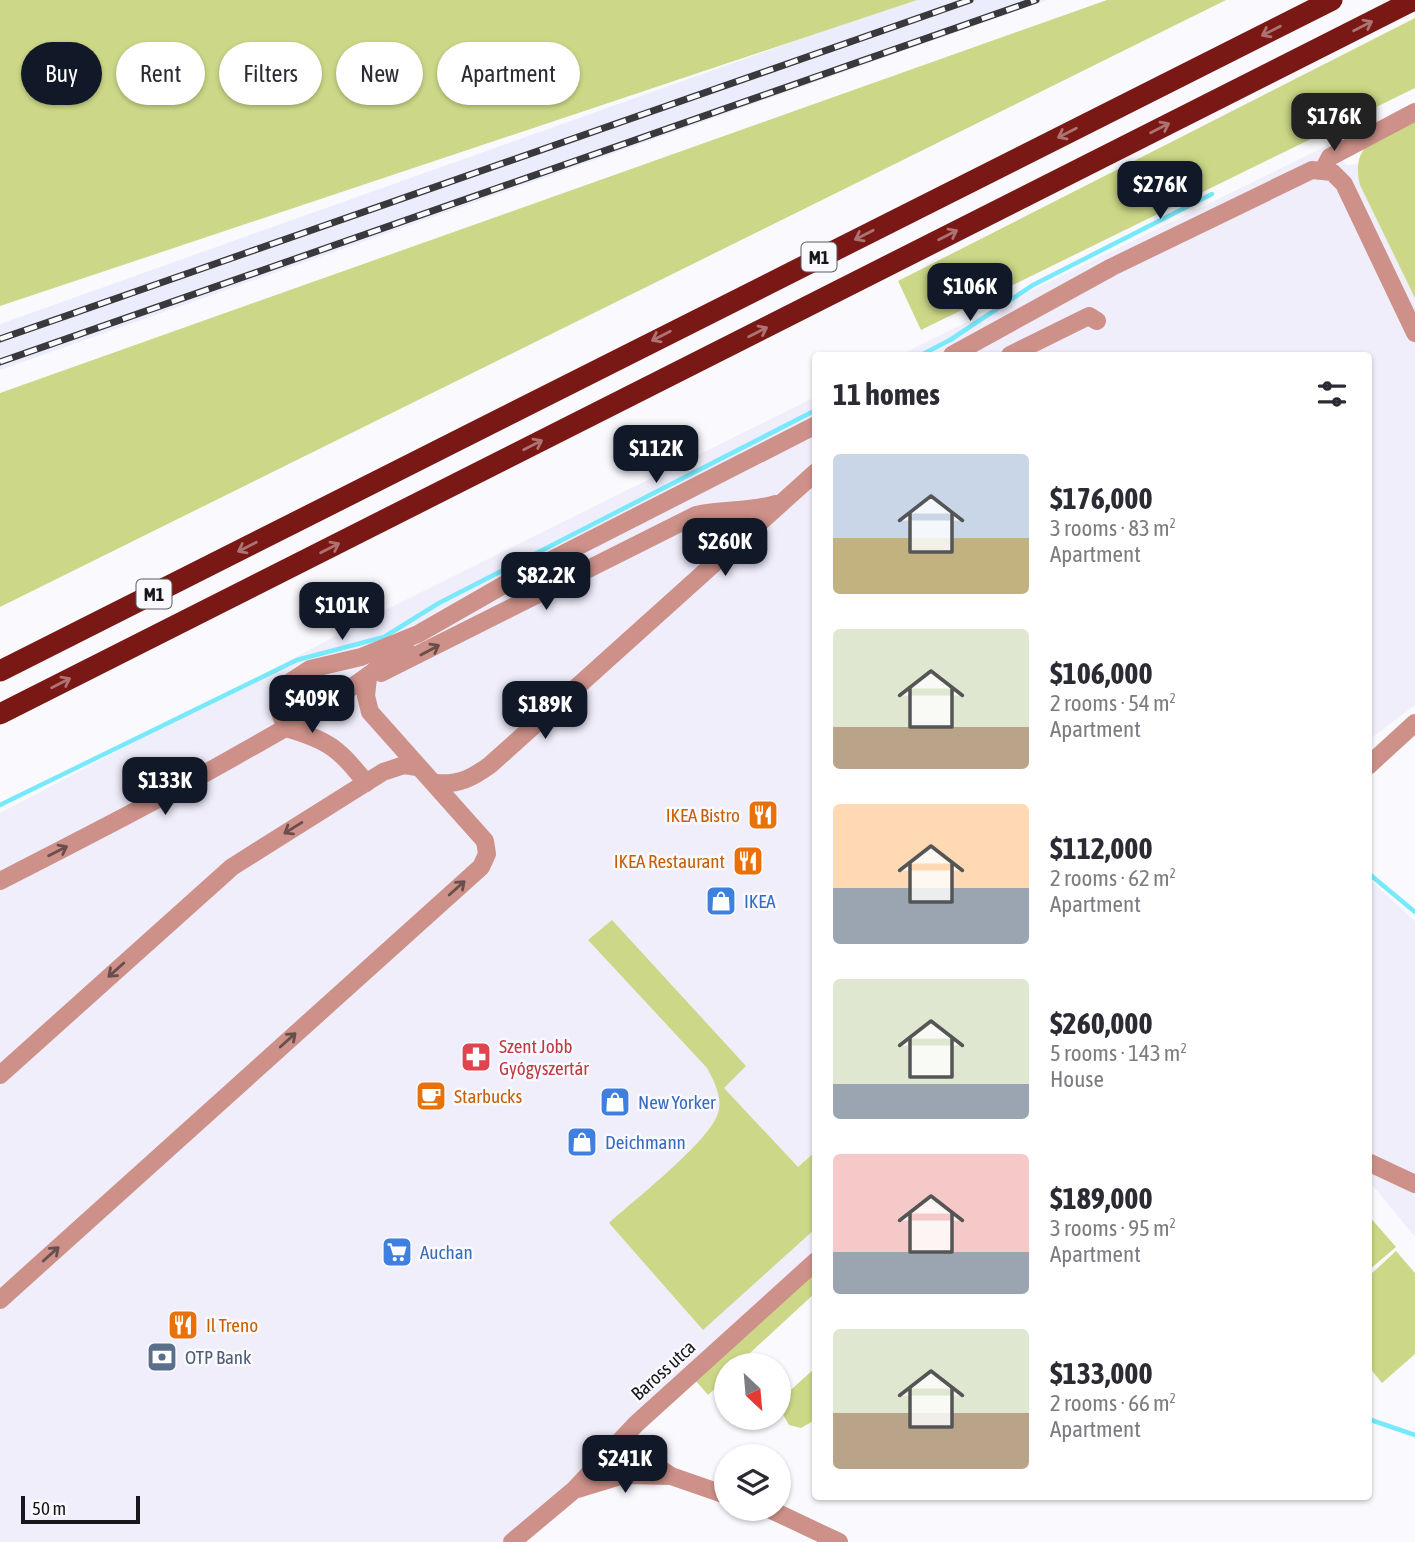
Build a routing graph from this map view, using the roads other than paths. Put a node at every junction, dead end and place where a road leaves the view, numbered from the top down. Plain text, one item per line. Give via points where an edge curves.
1 (1332, 0) edge
2 (1415, 0) edge
3 (1415, 112) edge
4 (1323, 170) junction
5 (1097, 321) dead end
6 (1415, 333) edge
7 (957, 352) edge
8 (1016, 352) edge
9 (812, 427) edge
10 (812, 475) edge
11 (779, 503) junction
12 (418, 634) junction
13 (0, 671) edge
14 (368, 678) junction
15 (0, 714) edge
16 (1415, 723) edge
17 (286, 728) junction
18 (344, 754) junction
19 (1372, 762) edge
20 (417, 767) junction
21 (471, 778) junction
22 (366, 783) junction
23 (437, 783) junction
24 (334, 802) junction
25 (467, 817) junction
26 (0, 881) edge
27 (0, 1075) edge
28 (1372, 1164) edge
29 (1415, 1184) edge
30 (812, 1265) edge
31 (0, 1300) edge
32 (615, 1447) junction
33 (671, 1476) junction
34 (575, 1490) junction
35 (714, 1491) edge
36 (791, 1519) edge
37 (512, 1542) edge
38 (839, 1542) edge

1 -> 13 highway, M1
15 -> 2 highway, M1
3 - 4 street via 1330,157
4 - 6 street via 1344,184
4 - 7 street via 1301,172 1112,267
5 - 8 street via 1089,317
9 - 12 street via 514,579
10 - 11 street
14 -> 11 street via 401,666 696,515 756,510
11 - 21 street
12 - 14 street
12 - 17 street via 296,677 281,696 280,713
14 - 17 street
14 - 20 street via 370,712
16 - 19 street
17 - 18 street via 330,743
26 -> 17 street
18 - 22 street
18 - 24 street via 343,783
20 - 22 street via 395,767
20 - 23 street
21 - 23 street
21 - 25 street
22 - 24 street
23 - 25 street
24 -> 27 street via 213,882
31 -> 25 street via 481,867 485,841
28 - 29 street
30 - 32 street, Baross utca
32 - 33 street via 635,1452
32 - 34 street, Baross utca
33 - 34 street via 624,1475
33 - 35 street
34 - 37 street, Baross utca
36 - 38 street

